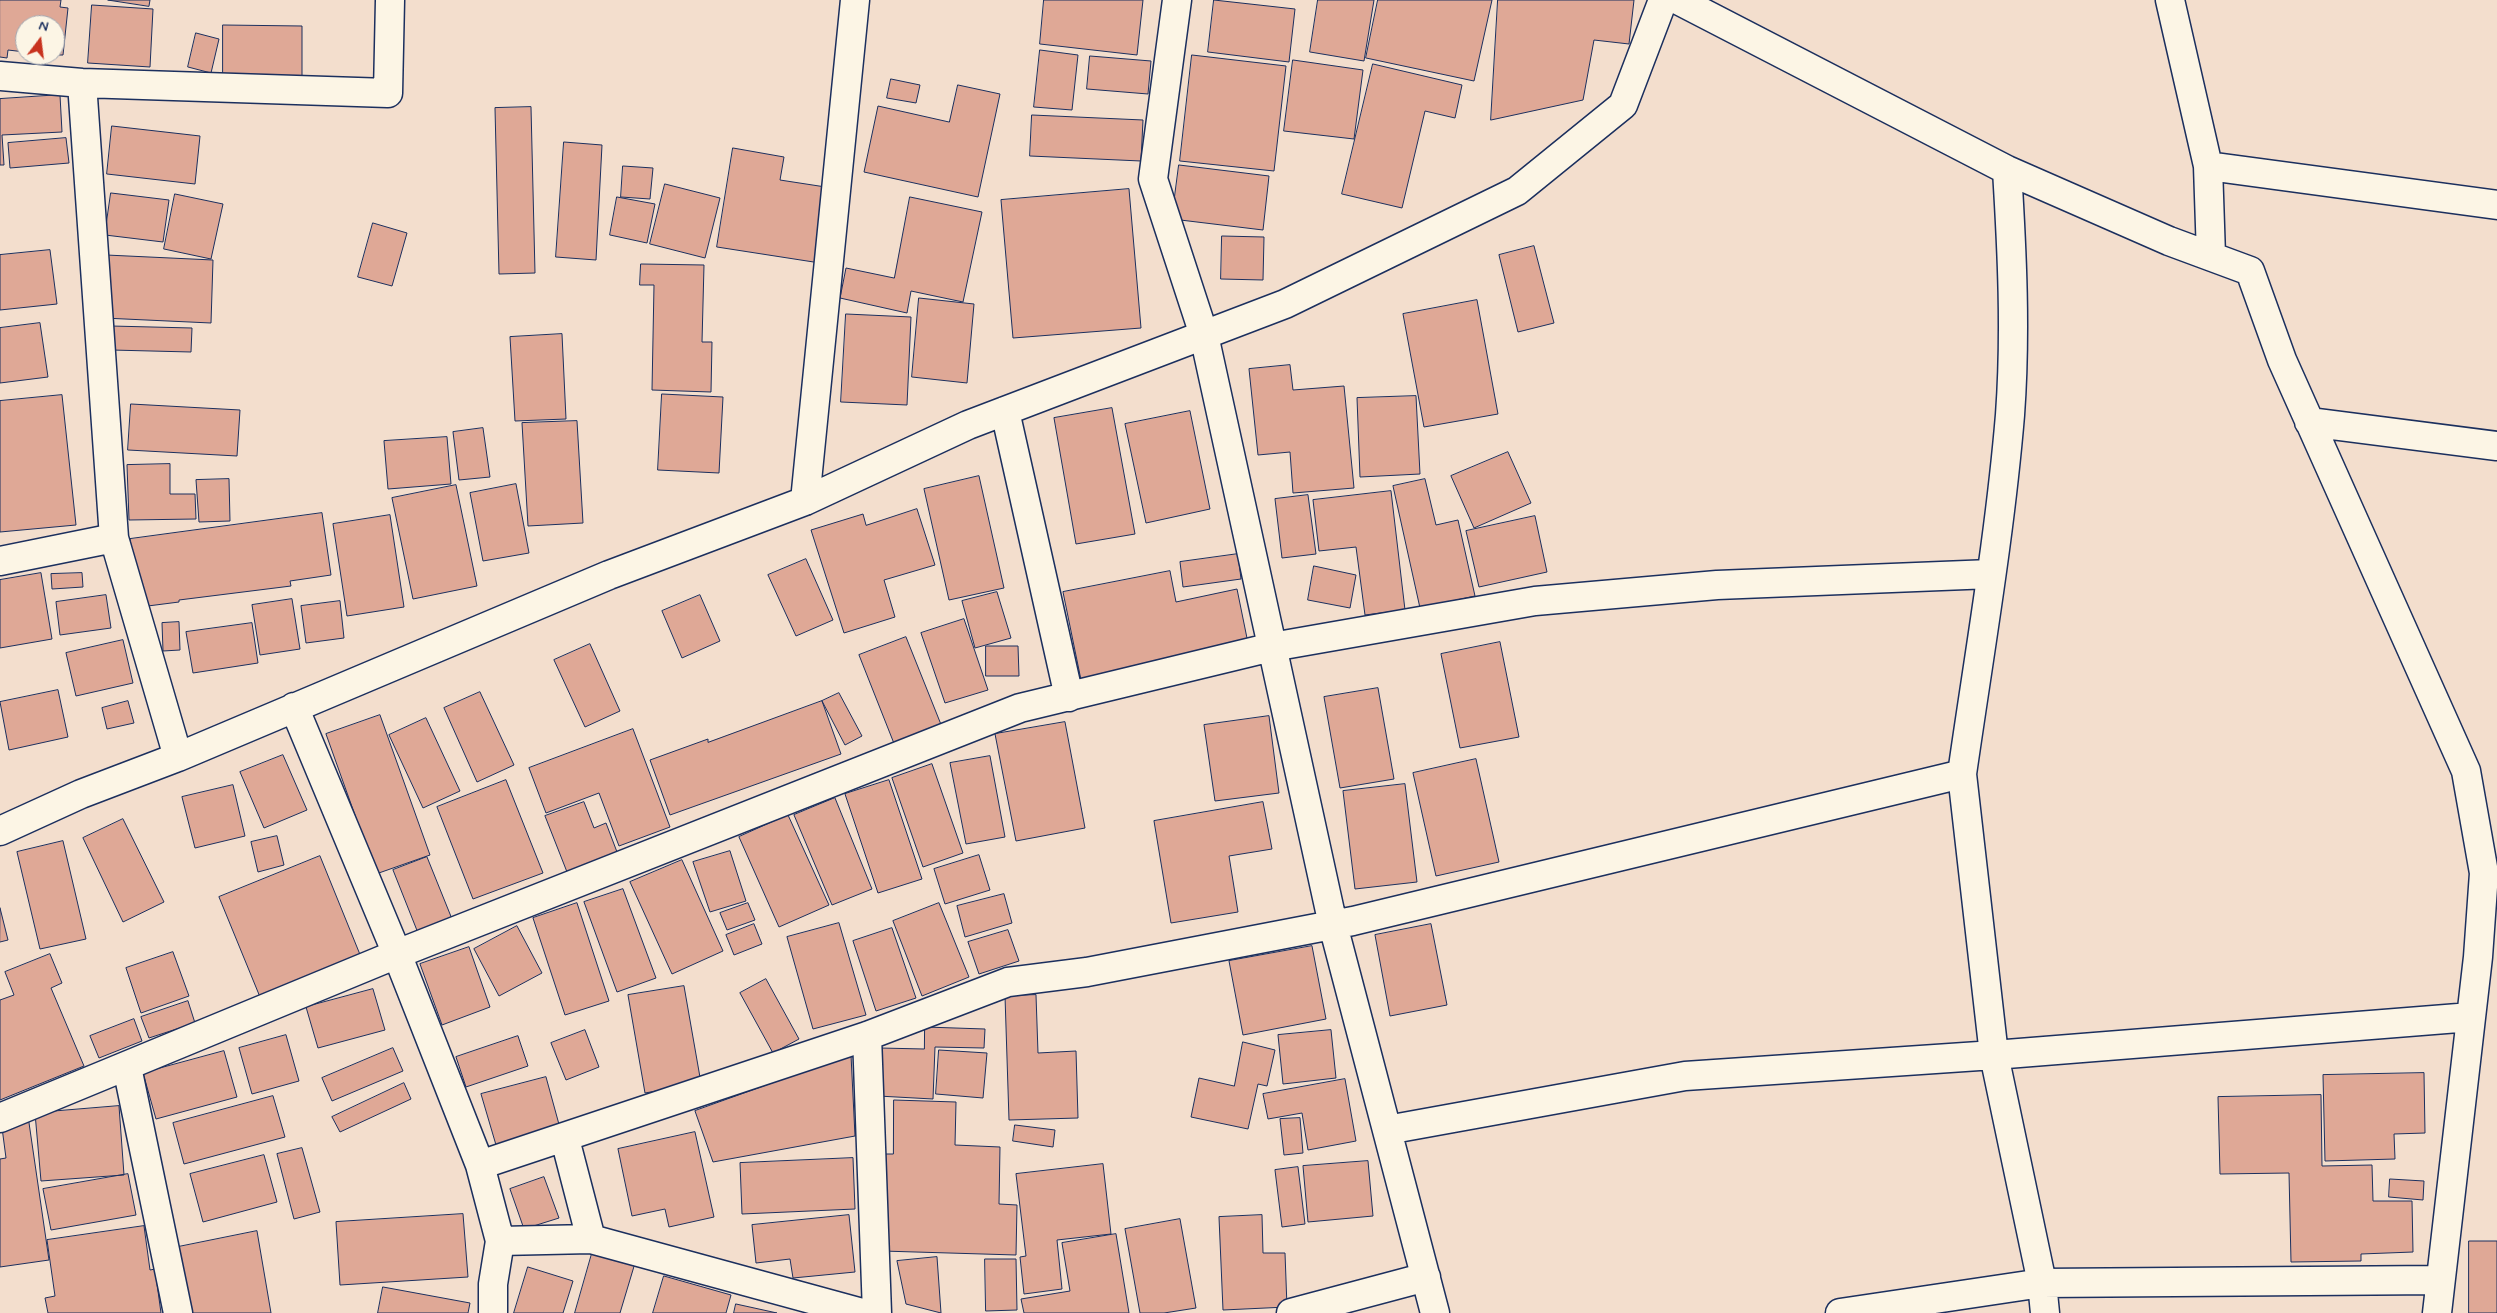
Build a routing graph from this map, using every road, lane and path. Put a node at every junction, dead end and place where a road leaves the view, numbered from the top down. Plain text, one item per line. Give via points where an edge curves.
1 (390, 0) edge
2 (855, 0) edge
3 (1177, 0) edge
4 (1663, 0) edge
5 (1678, 0) edge
6 (2170, 0) edge
7 (0, 76) edge
8 (82, 83) junction
9 (2208, 166) junction
10 (2007, 170) junction
11 (2497, 205) edge
12 (2211, 256) junction
13 (1204, 335) junction
14 (1005, 411) junction
15 (2309, 422) junction
16 (2497, 446) edge
17 (805, 501) junction
18 (114, 538) junction
19 (0, 561) edge
20 (1991, 574) junction
21 (1272, 646) junction
22 (1069, 697) junction
23 (294, 707) junction
24 (178, 758) junction
25 (1962, 774) junction
26 (0, 830) edge
27 (2490, 907) edge
28 (1333, 925) junction
29 (397, 954) junction
30 (2471, 1017) junction
31 (867, 1036) junction
32 (1994, 1055) junction
33 (127, 1067) junction
34 (0, 1118) edge
35 (1387, 1130) junction
36 (565, 1138) junction
37 (480, 1165) junction
38 (591, 1239) junction
39 (500, 1241) junction
40 (1426, 1277) junction
41 (2440, 1280) junction
42 (2042, 1283) junction
43 (178, 1313) edge
44 (493, 1313) edge
45 (862, 1313) edge
46 (877, 1313) edge
47 (1291, 1313) edge
48 (1435, 1313) edge
49 (1840, 1313) edge
50 (2045, 1313) edge
51 (2437, 1313) edge

1 - 8 street via 388,93
2 - 17 street
3 - 13 street via 1153,179
4 - 13 street via 1623,105 1517,191 1285,304
5 - 10 street
6 - 9 street
7 - 8 street
8 - 18 street
9 - 11 street
9 - 12 street
10 - 12 street
10 - 20 street via 2014,272 2010,414
12 - 15 street via 2250,271 2282,360
13 - 14 street
13 - 21 street
14 - 17 street
14 - 22 street
15 - 16 street
15 - 27 street via 2466,771
17 - 23 street via 609,574
18 - 19 street
18 - 24 street
20 - 21 street via 1717,585 1535,601
20 - 25 street
21 - 22 street
21 - 28 street
22 - 29 street via 1020,708
23 - 24 street
23 - 29 street
24 - 26 street via 81,794
25 - 28 street
25 - 32 street
27 - 30 street
28 - 31 street via 1087,972 1008,982
28 - 35 street
29 - 33 street
29 - 37 street
30 - 32 street
30 - 41 street
31 - 36 street
31 - 46 street
32 - 35 street via 1685,1076
32 - 42 street
33 - 34 street
33 - 43 street
35 - 40 street
36 - 37 street
36 - 38 street
37 - 39 street
38 - 39 street
38 - 45 street
39 - 44 street via 493,1284
40 - 47 street
40 - 48 street
41 - 42 street
41 - 51 street
42 - 49 street
42 - 50 street

